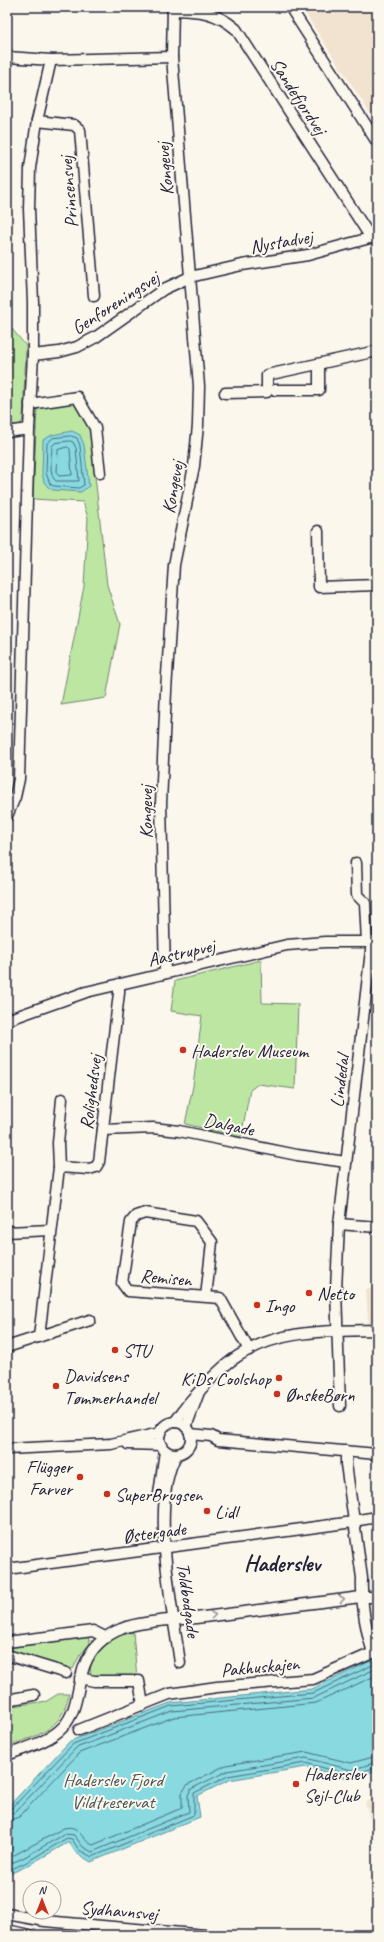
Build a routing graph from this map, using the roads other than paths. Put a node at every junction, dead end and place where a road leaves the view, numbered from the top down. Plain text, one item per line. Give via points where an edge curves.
1 (290, 7) edge
2 (172, 9) edge
3 (7, 57) edge
4 (172, 57) junction
5 (51, 60) junction
6 (37, 121) junction
7 (377, 142) edge
8 (374, 237) edge
9 (190, 277) junction
10 (94, 296) dead end
11 (377, 351) edge
12 (33, 355) junction
13 (319, 364) junction
14 (276, 390) dead end
15 (225, 393) dead end
16 (30, 404) junction
17 (29, 429) junction
18 (7, 432) edge
19 (100, 473) dead end
20 (318, 531) dead end
21 (377, 585) edge
22 (7, 816) edge
23 (356, 863) dead end
24 (372, 942) edge
25 (165, 973) junction
26 (119, 984) junction
27 (7, 1020) edge
28 (62, 1099) dead end
29 (103, 1130) junction
30 (346, 1162) junction
31 (59, 1167) junction
32 (339, 1224) junction
33 (377, 1226) edge
34 (51, 1230) junction
35 (7, 1232) edge
36 (206, 1297) junction
37 (90, 1320) dead end
38 (377, 1330) edge
39 (338, 1331) junction
40 (39, 1337) junction
41 (7, 1347) edge
42 (249, 1350) junction
43 (199, 1392) junction
44 (340, 1406) dead end
45 (175, 1422) junction
46 (160, 1433) junction
47 (189, 1435) junction
48 (118, 1443) junction
49 (163, 1448) junction
50 (7, 1449) edge
51 (346, 1451) junction
52 (177, 1454) junction
53 (377, 1454) edge
54 (377, 1517) edge
55 (353, 1521) junction
56 (164, 1544) junction
57 (7, 1569) edge
58 (361, 1597) junction
59 (377, 1597) edge
60 (174, 1620) junction
61 (105, 1638) junction
62 (7, 1642) edge
63 (375, 1652) edge
64 (7, 1655) edge
65 (180, 1663) dead end
66 (66, 1674) dead end
67 (80, 1678) junction
68 (34, 1695) dead end
69 (7, 1700) edge
70 (143, 1705) junction
71 (79, 1730) dead end
72 (7, 1755) edge
73 (7, 1914) edge
74 (7, 1930) edge
75 (28, 1935) edge
76 (205, 1935) edge

1 - 7 street
2 - 4 street, Kongevej
2 - 8 street, Sandefjordvej via 203,11 218,15 236,30
3 - 5 street
4 - 5 street
4 - 9 street, Kongevej
5 - 6 street
6 - 10 street, Prinsensvej via 74,125 80,130
6 - 12 street via 30,168 29,209
8 - 9 street, Nystadvej via 308,255 242,265
9 - 12 street, Genforeningsvej via 164,289 78,347
9 - 25 street, Kongevej via 199,386 198,424 194,466 174,565 166,692 161,804
11 - 13 street
12 - 16 street
13 - 14 street via 319,390
13 - 15 street via 267,375 267,392
16 - 17 street
16 - 19 street via 77,398 95,428
17 - 18 street
17 - 22 street via 19,779
20 - 21 street via 319,587
23 - 24 street via 357,895 365,903
24 - 25 street, Aastrupvej via 287,945
24 - 30 street, Lindedal
25 - 26 street, Aastrupvej
26 - 27 street, Aastrupvej via 63,999
26 - 29 street, Rolighedsvej
28 - 31 street, Rolighedsvej via 58,1143
29 - 30 street, Dalgade via 154,1128 179,1131 297,1156
29 - 31 street, Rolighedsvej via 99,1162 96,1167
30 - 32 street, Lindedal
31 - 34 street, Rolighedsvej
32 - 33 street
32 - 39 street, Lindedal via 336,1290
34 - 35 street
34 - 40 street, Rolighedsvej
36 - 36 street, Remisen via 128,1291 122,1283 131,1222 136,1216 145,1213 196,1221 212,1242
36 - 42 street, Remisen via 220,1298
37 - 40 street
38 - 39 street
39 - 42 street via 289,1336
39 - 44 street, Lindedal
40 - 41 street
42 - 43 street via 224,1367
43 - 45 street
43 - 47 street
45 - 46 street via 165,1426
45 - 47 street
46 - 48 street
46 - 49 street
47 - 51 street via 212,1442 218,1440
47 - 52 street via 185,1450
48 - 49 street
48 - 50 street
49 - 52 street
49 - 56 street, Toldbodgade via 158,1514
51 - 53 street
51 - 55 street
52 - 56 street, Toldbodgade via 170,1468 166,1490
54 - 55 street, Østergade
55 - 56 street, Østergade
55 - 58 street via 362,1578
56 - 57 street, Østergade
56 - 60 street, Toldbodgade
58 - 59 street
60 -> 58 street
58 - 63 street via 367,1632
60 - 61 street via 121,1629
60 - 65 street, Toldbodgade
61 - 62 street via 93,1631
61 - 67 street via 86,1660
63 - 70 street, Pakhuskajen via 313,1679 182,1692
64 - 66 street
67 - 70 street via 94,1681 139,1681
67 - 72 street via 75,1706 63,1727 42,1740
68 - 69 street
70 - 71 street, Pakhuskajen
73 - 76 street, Sydhavnsvej via 45,1921
74 - 75 street

